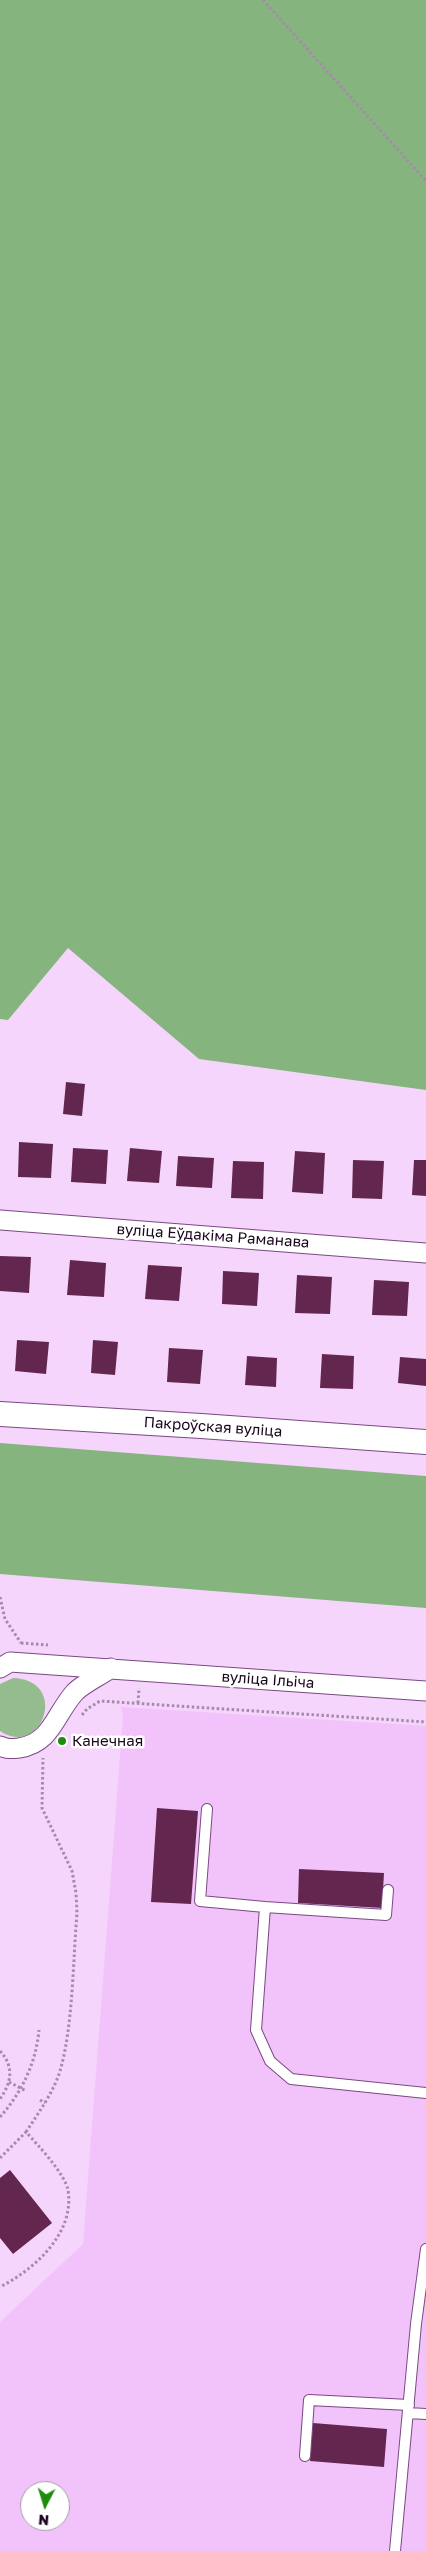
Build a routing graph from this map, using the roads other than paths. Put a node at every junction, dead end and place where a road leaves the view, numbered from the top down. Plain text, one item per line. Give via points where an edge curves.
1 (0, 1220) edge
2 (426, 1252) edge
3 (0, 1414) edge
4 (426, 1442) edge
5 (0, 1668) edge
6 (111, 1668) junction
7 (426, 1690) edge
8 (0, 1746) edge
9 (207, 1809) dead end
10 (388, 1890) dead end
11 (265, 1907) junction
12 (426, 2093) edge
13 (426, 2249) edge
14 (409, 2409) junction
15 (426, 2414) edge
16 (305, 2456) dead end
17 (395, 2551) edge

1 - 2 street, вуліца Еўдакіма Раманава
3 - 4 street, Пакроўская вуліца
5 - 6 street, вуліца Ільіча via 10,1662
6 - 7 street, вуліца Ільіча
6 - 8 street via 76,1691 50,1732 31,1746 7,1749
9 - 11 lane via 200,1902
10 - 11 lane via 386,1915
11 - 12 lane via 256,2030 270,2061 291,2079
13 - 14 lane
14 - 15 lane
14 - 16 lane via 309,2400
14 - 17 lane

